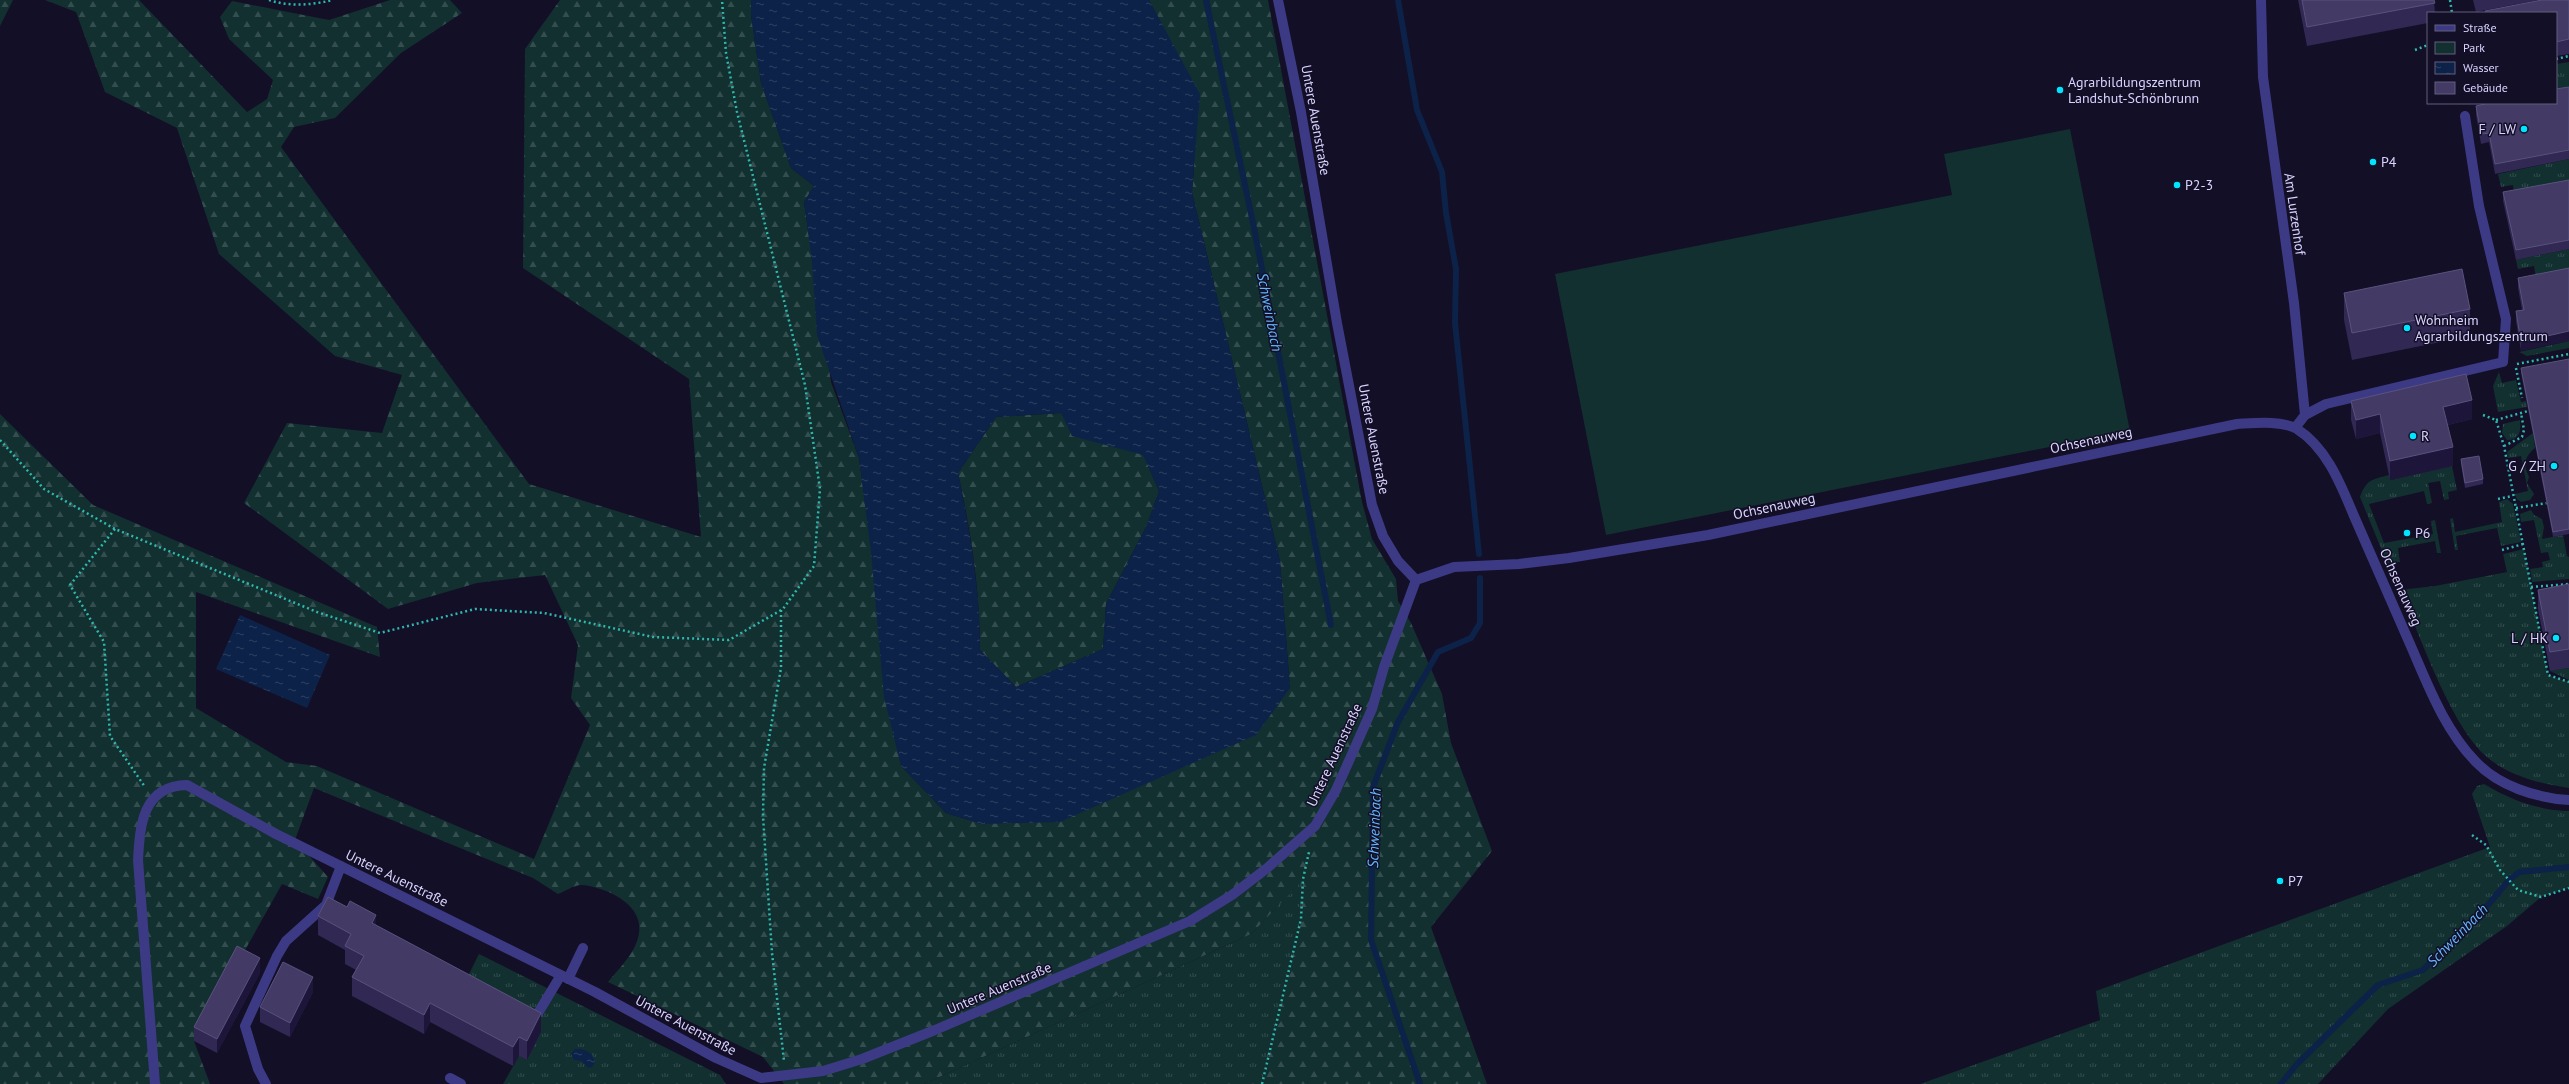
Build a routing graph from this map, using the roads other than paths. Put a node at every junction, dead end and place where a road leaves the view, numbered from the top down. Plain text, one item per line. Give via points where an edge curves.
1 (1278, 0) edge
2 (2261, 0) edge
3 (2465, 116) dead end
4 (2305, 415) junction
5 (2295, 428) junction
6 (1416, 580) junction
7 (2569, 800) edge
8 (341, 866) junction
9 (582, 948) dead end
10 (564, 977) junction
11 (531, 1027) edge
12 (450, 1078) dead end
13 (761, 1078) junction
14 (155, 1084) edge
15 (266, 1084) edge
16 (461, 1084) edge
17 (752, 1084) edge

1 - 6 street, Untere Auenstraße via 1301,112 1337,323 1372,505 1383,536 1398,561
2 - 4 street, Am Lurzenhof via 2263,77 2294,303
3 - 4 street via 2480,206 2506,319 2503,362 2326,404
4 - 5 street
5 - 6 street, Ochsenauweg via 2266,423 2237,424 1708,535 1569,558 1454,567
5 - 7 street, Ochsenauweg via 2310,439 2340,482 2442,717 2476,763 2504,784 2527,792
6 - 13 street, Untere Auenstraße via 1361,737 1336,790 1315,826 1237,891 1190,921 862,1059 822,1070
8 - 10 street, Untere Auenstraße
8 - 14 street, Untere Auenstraße via 187,785 176,785 153,799 145,809 140,829 138,860
8 - 15 street via 326,905 286,942 277,956 245,1026 258,1069
9 - 10 street
10 - 11 street
10 - 13 street, Untere Auenstraße via 716,1058
12 - 16 street
13 - 17 street

